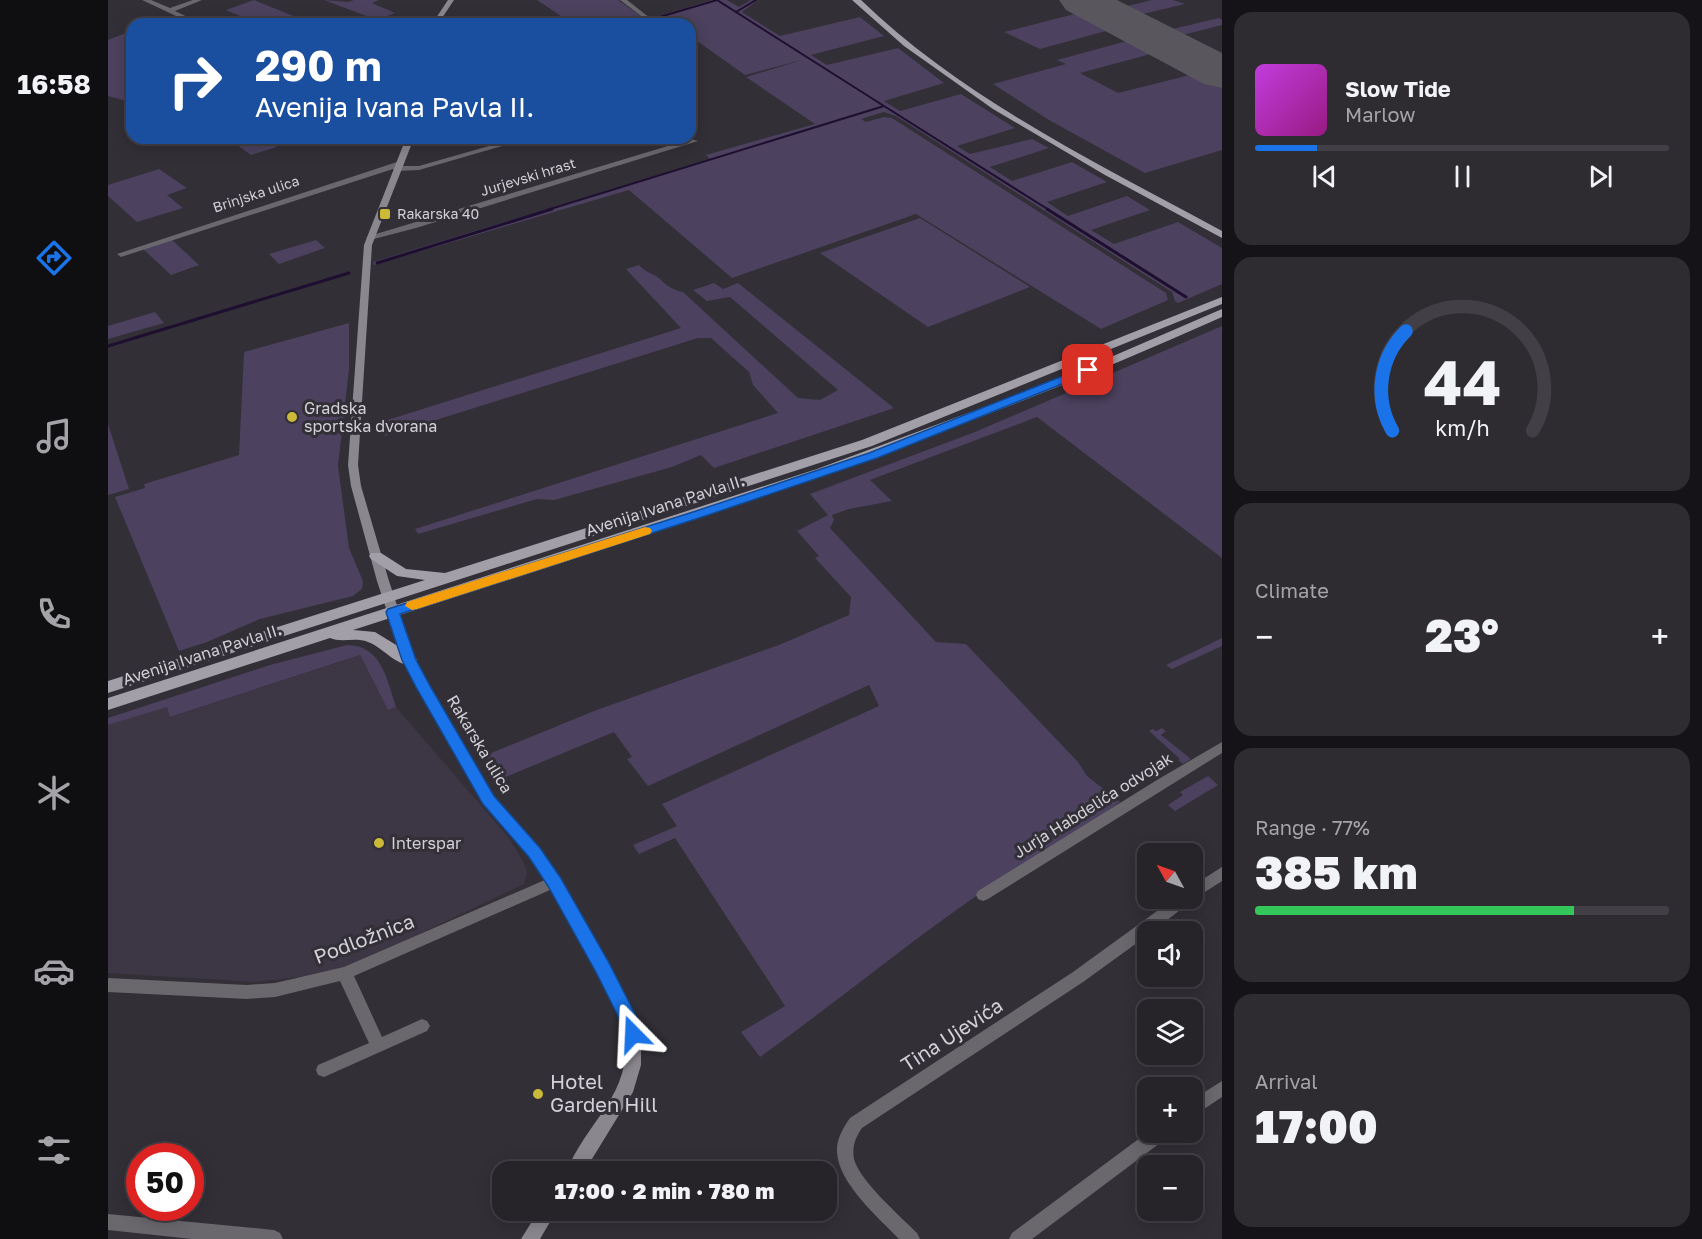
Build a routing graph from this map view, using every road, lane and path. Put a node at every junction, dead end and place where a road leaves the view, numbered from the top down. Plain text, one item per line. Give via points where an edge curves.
1 (145, 0) edge
2 (199, 0) edge
3 (452, 0) edge
4 (622, 0) edge
5 (856, 0) edge
6 (870, 0) edge
7 (169, 11) junction
8 (185, 18) edge
9 (439, 18) edge
10 (647, 18) dead end
11 (408, 144) edge
12 (505, 144) edge
13 (684, 144) edge
14 (399, 167) junction
15 (1222, 224) edge
16 (1222, 235) edge
17 (370, 237) junction
18 (121, 254) dead end
19 (1222, 300) edge
20 (1222, 313) edge
21 (376, 556) junction
22 (456, 577) junction
23 (391, 605) junction
24 (315, 637) junction
25 (409, 660) junction
26 (108, 687) edge
27 (108, 704) edge
28 (1222, 747) edge
29 (1222, 873) edge
30 (554, 882) junction
31 (1203, 886) edge
32 (983, 895) dead end
33 (1172, 909) edge
34 (346, 973) junction
35 (108, 985) edge
36 (422, 1026) dead end
37 (378, 1046) junction
38 (324, 1070) dead end
39 (1222, 1088) edge
40 (1203, 1102) edge
41 (1147, 1143) edge
42 (581, 1161) edge
43 (542, 1221) edge
44 (108, 1222) edge
45 (274, 1239) edge
46 (530, 1239) edge
47 (911, 1239) edge
48 (1018, 1239) edge

1 - 7 street
2 - 7 street
3 - 9 main road
4 - 10 street
5 - 16 main road via 897,36 988,102
6 - 15 main road via 913,37 1004,102
7 - 8 street
11 - 14 main road
12 - 14 street, Brinjska ulica via 419,168
13 - 17 street, Jurjevski hrast
14 - 17 main road
14 - 18 street, Brinjska ulica via 357,176
17 - 21 main road, Rakarska ulica via 353,465
19 - 22 main road, Avenija Ivana Pavla II. via 867,443
20 - 23 main road, Avenija Ivana Pavla II. via 873,455 700,514
21 - 22 main road via 410,575
21 - 23 main road, Rakarska ulica
22 - 23 main road, Avenija Ivana Pavla II.
23 - 24 main road, Avenija Ivana Pavla II.
23 - 25 main road, Rakarska ulica
23 - 26 main road, Avenija Ivana Pavla II.
24 - 25 main road via 370,636
24 - 27 main road, Avenija Ivana Pavla II.
25 - 30 main road, Rakarska ulica via 488,800 535,852
28 - 32 street, Jurja Habdelića odvojak
29 - 31 street
30 - 34 street, Podložnica
30 - 42 main road, Rakarska ulica via 633,1034 633,1065 626,1092
33 - 47 street, Tina Ujevića via 1078,977 856,1123 847,1135 847,1164
34 - 35 street, Podložnica via 275,990 247,992
34 - 37 street
36 - 37 street
37 - 38 street
39 - 40 street
41 - 48 street
43 - 46 main road
44 - 45 street

